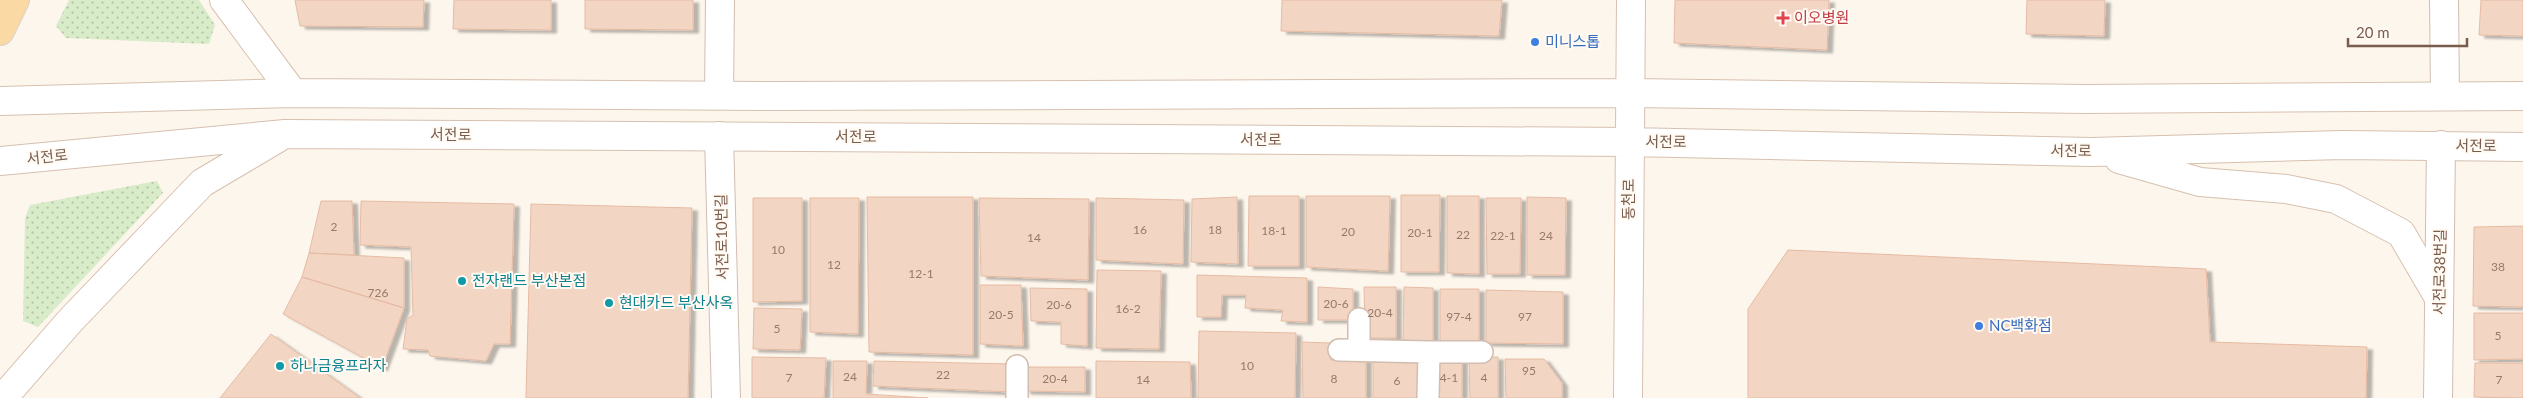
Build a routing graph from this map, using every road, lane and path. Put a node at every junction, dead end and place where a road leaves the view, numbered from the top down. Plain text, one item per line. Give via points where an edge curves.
1 (14, 0) edge
2 (224, 0) edge
3 (720, 0) edge
4 (1631, 0) edge
5 (2444, 0) edge
6 (0, 32) edge
7 (294, 93) junction
8 (1631, 93) junction
9 (719, 95) junction
10 (2444, 95) junction
11 (2523, 96) edge
12 (0, 101) edge
13 (285, 134) junction
14 (720, 136) junction
15 (1630, 142) junction
16 (2442, 145) junction
17 (2523, 147) edge
18 (2091, 152) junction
19 (0, 162) edge
20 (2439, 298) junction
21 (1359, 319) dead end
22 (1429, 352) junction
23 (1482, 352) dead end
24 (1018, 366) dead end
25 (3, 398) edge
26 (726, 398) edge
27 (1018, 398) edge
28 (1428, 398) edge
29 (1628, 398) edge
30 (2438, 398) edge

1 - 6 main road
2 - 7 main road
3 - 9 main road
4 - 8 main road, 동천로
5 - 10 main road
7 - 9 main road
7 - 12 main road
8 - 9 main road
8 - 10 main road via 2085,99
8 - 15 main road, 동천로
10 - 11 main road
13 - 14 main road, 서전로
13 - 19 main road, 서전로
13 - 25 main road via 202,183 70,321
14 - 15 main road, 서전로
14 - 26 main road, 서전로10번길
15 - 18 main road, 서전로
15 - 29 main road, 동천로
16 - 17 main road, 서전로
16 - 18 main road, 서전로
16 - 20 main road, 서전로38번길
18 - 20 main road via 2200,182 2286,189 2336,199 2401,233
20 - 30 main road, 서전로38번길
21 - 22 lane via 1349,350
22 - 23 lane
22 - 28 lane
24 - 27 lane

